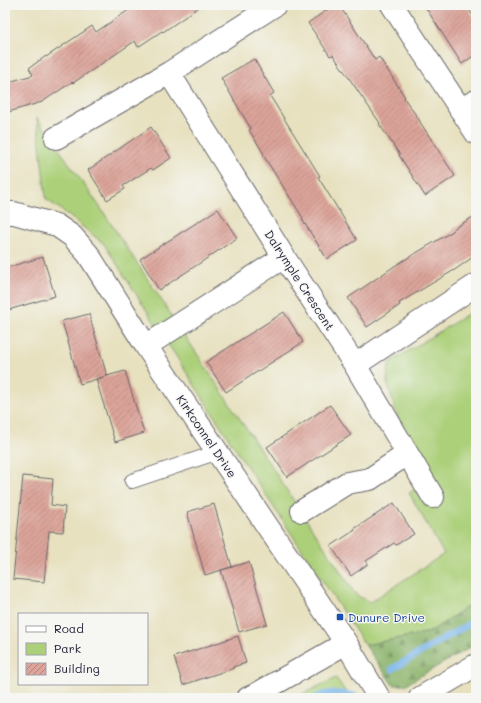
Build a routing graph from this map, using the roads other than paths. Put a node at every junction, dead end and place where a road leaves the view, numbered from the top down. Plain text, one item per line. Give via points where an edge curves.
1 (274, 5) edge
2 (392, 5) edge
3 (169, 73) junction
4 (468, 105) edge
5 (476, 133) edge
6 (56, 138) dead end
7 (5, 213) edge
8 (284, 257) junction
9 (476, 285) edge
10 (146, 346) junction
11 (355, 365) junction
12 (218, 452) junction
13 (408, 454) junction
14 (132, 481) dead end
15 (433, 497) dead end
16 (302, 511) dead end
17 (346, 643) junction
18 (476, 665) edge
19 (248, 698) edge
20 (379, 698) edge
21 (420, 698) edge

1 - 3 street
2 - 4 street
3 - 6 street
3 - 8 street, Dalrymple Crescent
4 - 5 street
7 - 10 street, Kirkconnel Drive via 14,213 56,225 72,236 88,254
8 - 10 street
8 - 11 street, Dalrymple Crescent
9 - 11 street
10 - 12 street, Kirkconnel Drive
11 - 13 street, Dalrymple Crescent
12 - 14 lane
12 - 17 street, Kirkconnel Drive
13 - 15 street, Dalrymple Crescent
13 - 16 street via 370,479 347,483
17 - 19 street
17 - 20 street, Kirkconnel Drive
18 - 21 street

